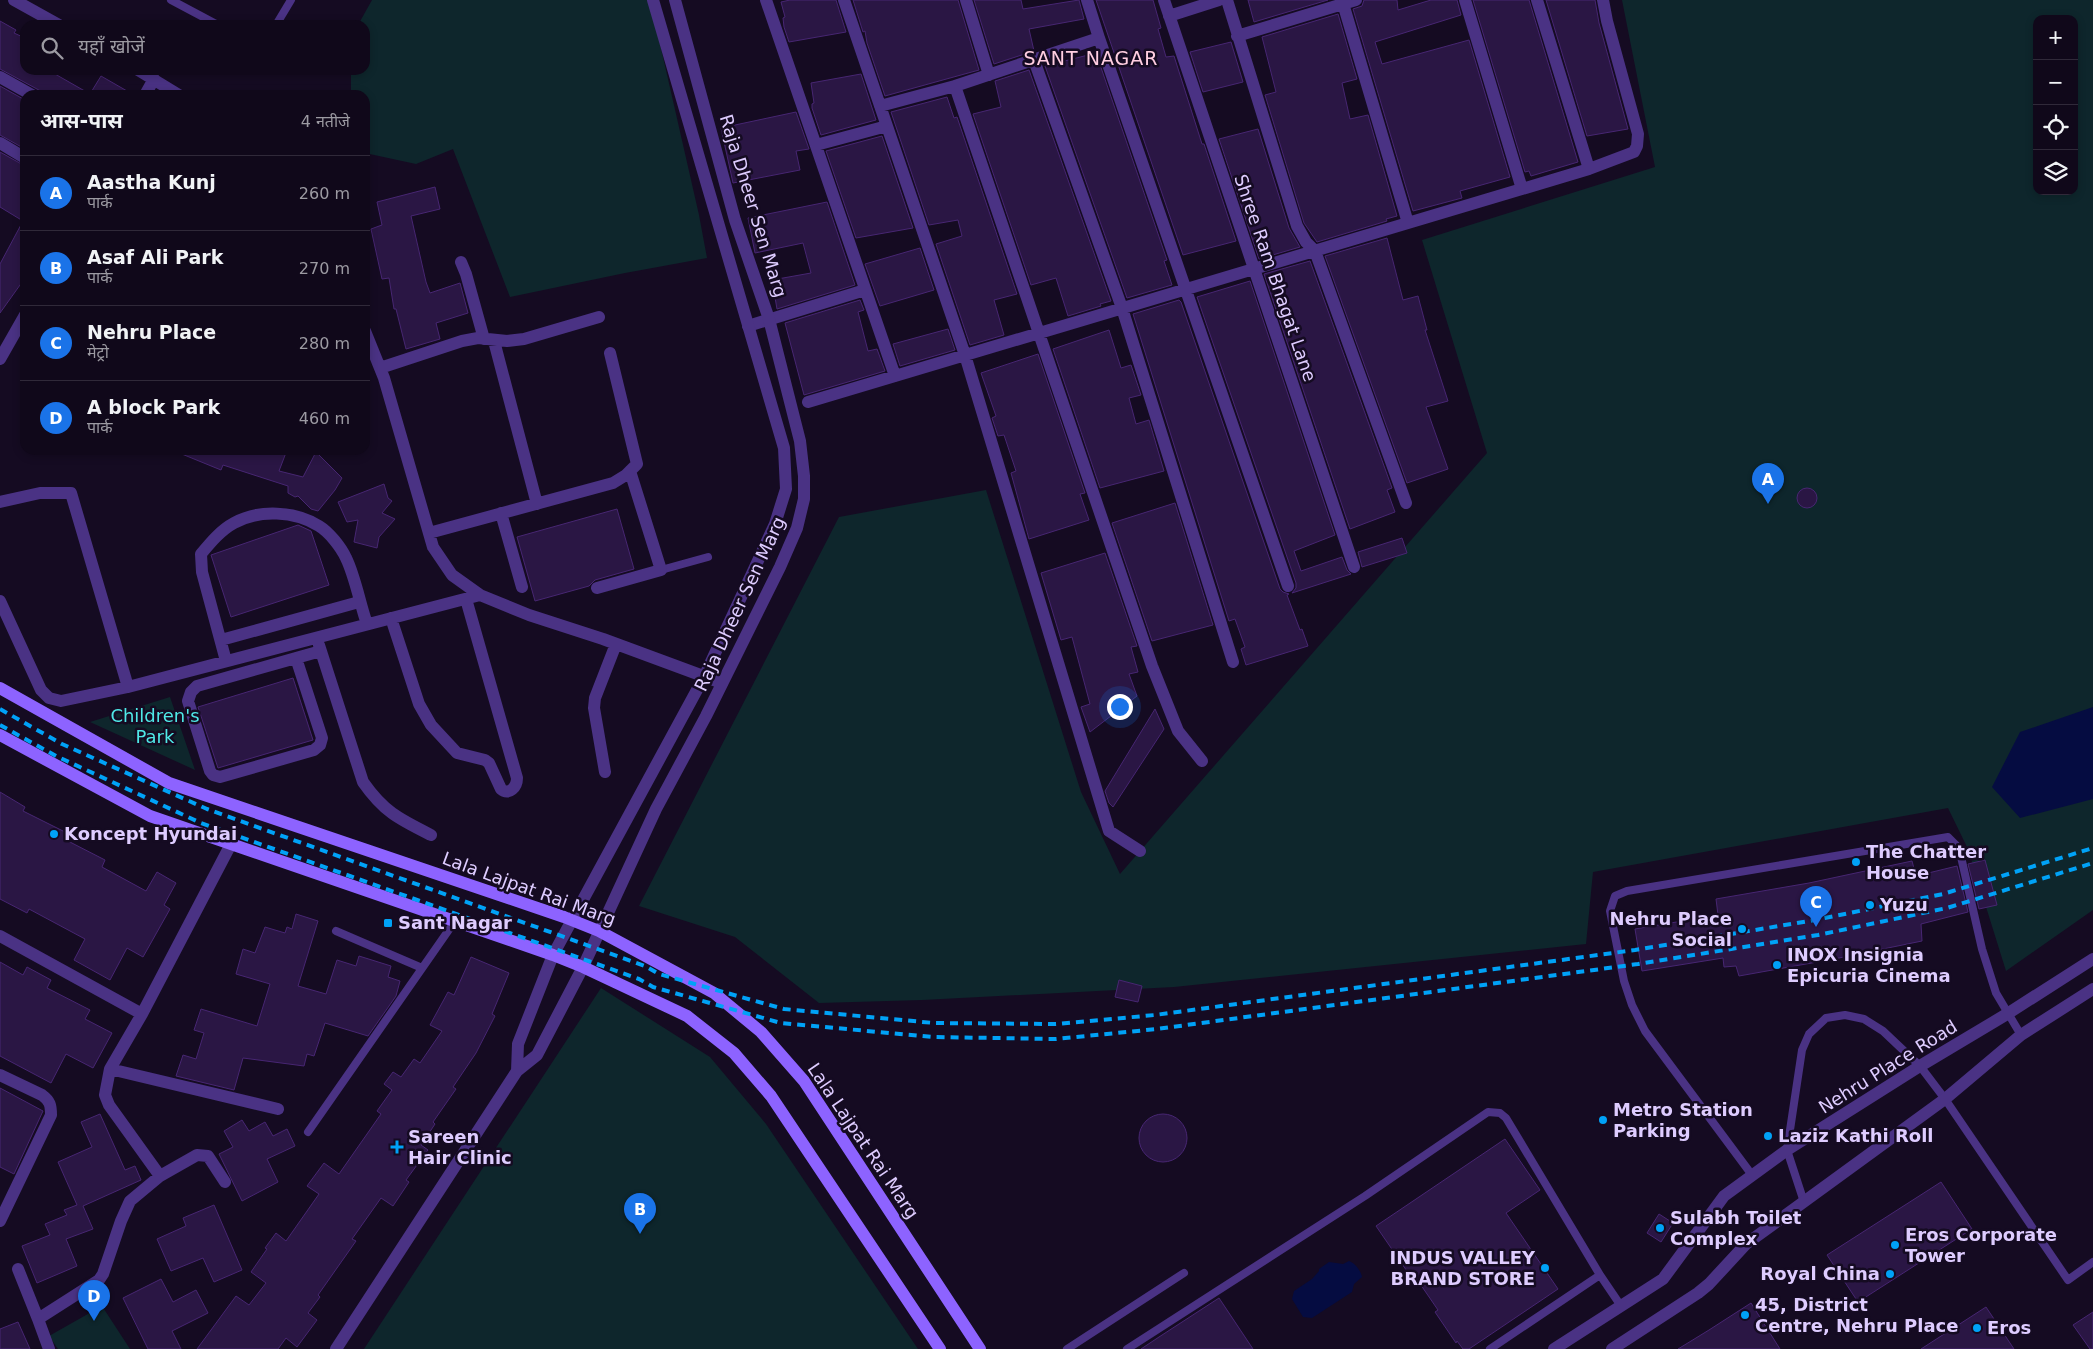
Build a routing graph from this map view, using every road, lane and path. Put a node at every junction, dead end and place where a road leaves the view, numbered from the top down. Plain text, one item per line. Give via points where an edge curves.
1 (14, 0) edge
2 (171, 0) edge
3 (291, 0) edge
4 (653, 0) edge
5 (675, 0) edge
6 (766, 0) edge
7 (844, 0) edge
8 (966, 0) edge
9 (1087, 0) edge
10 (1164, 0) edge
11 (1219, 0) edge
12 (1227, 0) edge
13 (1356, 0) edge
14 (1465, 0) edge
15 (1537, 0) edge
16 (1603, 0) edge
17 (1342, 2) edge
18 (1169, 16) junction
19 (50, 20) edge
20 (209, 20) edge
21 (279, 20) edge
22 (1237, 36) junction
23 (1099, 38) junction
24 (1034, 60) junction
25 (147, 75) edge
26 (989, 75) junction
27 (0, 77) edge
28 (154, 79) junction
29 (955, 86) junction
30 (23, 90) edge
31 (148, 90) edge
32 (172, 90) edge
33 (880, 106) junction
34 (887, 126) junction
35 (0, 143) edge
36 (816, 145) junction
37 (20, 155) edge
38 (1589, 169) junction
39 (1522, 189) junction
40 (1408, 223) junction
41 (1315, 251) junction
42 (460, 262) dead end
43 (1254, 269) junction
44 (1186, 289) junction
45 (865, 290) junction
46 (1122, 308) junction
47 (599, 317) dead end
48 (770, 319) junction
49 (20, 324) edge
50 (748, 326) junction
51 (1039, 333) junction
52 (489, 340) junction
53 (370, 343) edge
54 (610, 353) dead end
55 (965, 355) junction
56 (0, 360) edge
57 (380, 368) junction
58 (895, 376) junction
59 (808, 402) dead end
60 (630, 471) junction
61 (0, 502) edge
62 (1406, 503) dead end
63 (536, 504) junction
64 (501, 513) junction
65 (429, 533) junction
66 (708, 557) dead end
67 (1354, 567) dead end
68 (661, 570) junction
69 (1288, 586) dead end
70 (522, 587) dead end
71 (597, 588) dead end
72 (480, 594) junction
73 (466, 599) junction
74 (0, 601) edge
75 (359, 602) junction
76 (391, 618) junction
77 (366, 624) junction
78 (316, 637) junction
79 (221, 640) junction
80 (616, 644) junction
81 (321, 651) junction
82 (296, 658) junction
83 (226, 661) junction
84 (1233, 662) dead end
85 (704, 677) junction
86 (722, 683) junction
87 (128, 687) junction
88 (0, 688) edge
89 (0, 735) edge
90 (1202, 761) dead end
91 (605, 772) dead end
92 (431, 835) dead end
93 (231, 844) junction
94 (1140, 851) dead end
95 (570, 920) junction
96 (455, 921) junction
97 (336, 931) dead end
98 (599, 931) junction
99 (0, 936) edge
100 (552, 955) junction
101 (2093, 959) edge
102 (583, 966) junction
103 (422, 968) junction
104 (2093, 989) edge
105 (142, 1014) junction
106 (2007, 1014) junction
107 (2021, 1035) junction
108 (1920, 1066) junction
109 (110, 1069) junction
110 (518, 1071) junction
111 (0, 1075) edge
112 (1945, 1099) junction
113 (278, 1109) dead end
114 (308, 1132) dead end
115 (1787, 1150) junction
116 (1752, 1175) junction
117 (160, 1176) junction
118 (225, 1182) dead end
119 (1804, 1202) junction
120 (0, 1221) edge
121 (2093, 1262) edge
122 (18, 1269) dead end
123 (1184, 1273) dead end
124 (1600, 1275) junction
125 (1620, 1306) junction
126 (38, 1319) junction
127 (49, 1349) edge
128 (336, 1349) edge
129 (940, 1349) edge
130 (980, 1349) edge
131 (1067, 1349) edge
132 (1127, 1349) edge
133 (1490, 1349) edge
134 (1554, 1349) edge
135 (1612, 1349) edge

1 - 19 street
2 - 20 lane
3 - 21 lane
4 - 50 street, Raja Dheer Sen Marg
5 - 48 street, Raja Dheer Sen Marg via 735,220
6 - 36 street
7 - 33 street
8 - 26 street
9 - 23 street
10 - 18 street, Shree Ram Bhagat Lane
11 - 18 street
12 - 22 street
13 - 17 street
14 - 39 street
15 - 38 street
16 - 38 street via 1638,134 1634,152
17 - 22 street
17 - 40 street
18 - 43 street, Shree Ram Bhagat Lane
22 - 41 street via 1297,226
23 - 24 street
23 - 44 street
24 - 26 street
24 - 46 street
25 - 28 street
26 - 29 street
27 - 30 street
28 - 31 street
28 - 32 street
29 - 33 street
29 - 51 street
33 - 34 street
34 - 36 street
34 - 55 street
35 - 37 street
36 - 45 street
38 - 39 street
39 - 40 street
40 - 41 street
41 - 43 street
41 - 62 street
42 - 52 street
43 - 44 street
43 - 67 street, Shree Ram Bhagat Lane
44 - 46 street
44 - 69 street
45 - 48 street
45 - 58 street
46 - 51 street
46 - 84 street
47 - 52 street via 524,339
48 - 50 street
48 - 86 street, Raja Dheer Sen Marg via 800,441 804,499 797,528 780,567
49 - 56 street
50 - 85 street, Raja Dheer Sen Marg via 784,448 786,489 775,524
51 - 55 street
51 - 90 street via 1155,674 1178,731
52 - 57 street via 462,341
52 - 63 street
53 - 57 street
54 - 60 street via 637,464
55 - 58 street
55 - 94 street via 1109,831
57 - 65 street
58 - 59 street
60 - 63 street via 613,482
60 - 68 street
61 - 87 street via 40,492 71,493
63 - 64 street
64 - 65 street
64 - 70 street
65 - 72 street via 433,547 452,575
66 - 68 lane
68 - 71 street
72 - 73 street
72 - 80 street via 529,615
73 - 76 street
73 - 76 street via 517,778 514,789 501,789 489,763 457,753 431,725 419,704
74 - 87 street via 41,690 48,698 61,701
75 - 77 street
75 - 79 street
75 - 79 street via 347,559 320,526 283,514 264,513 235,522 213,538 201,554 202,572
76 - 77 street
77 - 78 street
78 - 81 street
78 - 83 street
79 - 83 street
80 - 85 street
80 - 91 street via 594,708
81 - 82 street
81 - 92 street via 363,782 376,801 398,818
82 - 82 street via 322,738 320,745 314,750 220,777 213,775 188,701 190,692 198,686
83 - 87 street
85 - 86 street
85 - 95 street, Raja Dheer Sen Marg
86 - 98 street, Raja Dheer Sen Marg via 656,809
88 - 95 main road, Lala Lajpat Rai Marg via 169,782
89 - 93 main road via 150,816
93 - 96 main road
93 - 105 street
95 - 98 main road, Lala Lajpat Rai Marg
95 - 100 street, Raja Dheer Sen Marg
96 - 100 main road
96 - 103 lane
97 - 103 lane
98 - 102 street, Raja Dheer Sen Marg
98 - 130 main road, Lala Lajpat Rai Marg via 714,993 761,1032 804,1081
99 - 105 street
100 - 102 main road
100 - 110 street, Raja Dheer Sen Marg via 518,1044
101 - 106 street, Nehru Place Road
102 - 110 street, Raja Dheer Sen Marg via 537,1055
102 - 129 main road via 687,1016 734,1052 771,1096
103 - 114 lane
104 - 107 street
105 - 109 street
106 - 107 lane
106 - 108 street, Nehru Place Road
106 - 116 lane via 1996,993 1982,949 1959,848 1948,837 1614,896 1610,911 1624,982 1632,1005 1645,1031
107 - 112 street
108 - 112 lane
108 - 115 street, Nehru Place Road
108 - 115 lane via 1883,1031 1864,1019 1845,1015 1826,1018 1809,1034 1802,1050
109 - 113 street
109 - 117 street via 105,1095 109,1105
110 - 128 street, Raja Dheer Sen Marg
111 - 120 street via 42,1094 51,1106 51,1115
112 - 119 street
112 - 121 lane via 2068,1280
115 - 116 street, Nehru Place Road
115 - 119 lane
116 - 125 street, Nehru Place Road via 1724,1196 1662,1280
117 - 118 street via 197,1155 205,1154
117 - 126 street via 130,1201 99,1280
119 - 135 street via 1746,1244 1698,1293
122 - 126 street
123 - 131 lane
124 - 125 lane
124 - 132 lane via 1506,1118 1500,1113 1488,1112
124 - 133 lane
125 - 134 street, Nehru Place Road
126 - 127 street

